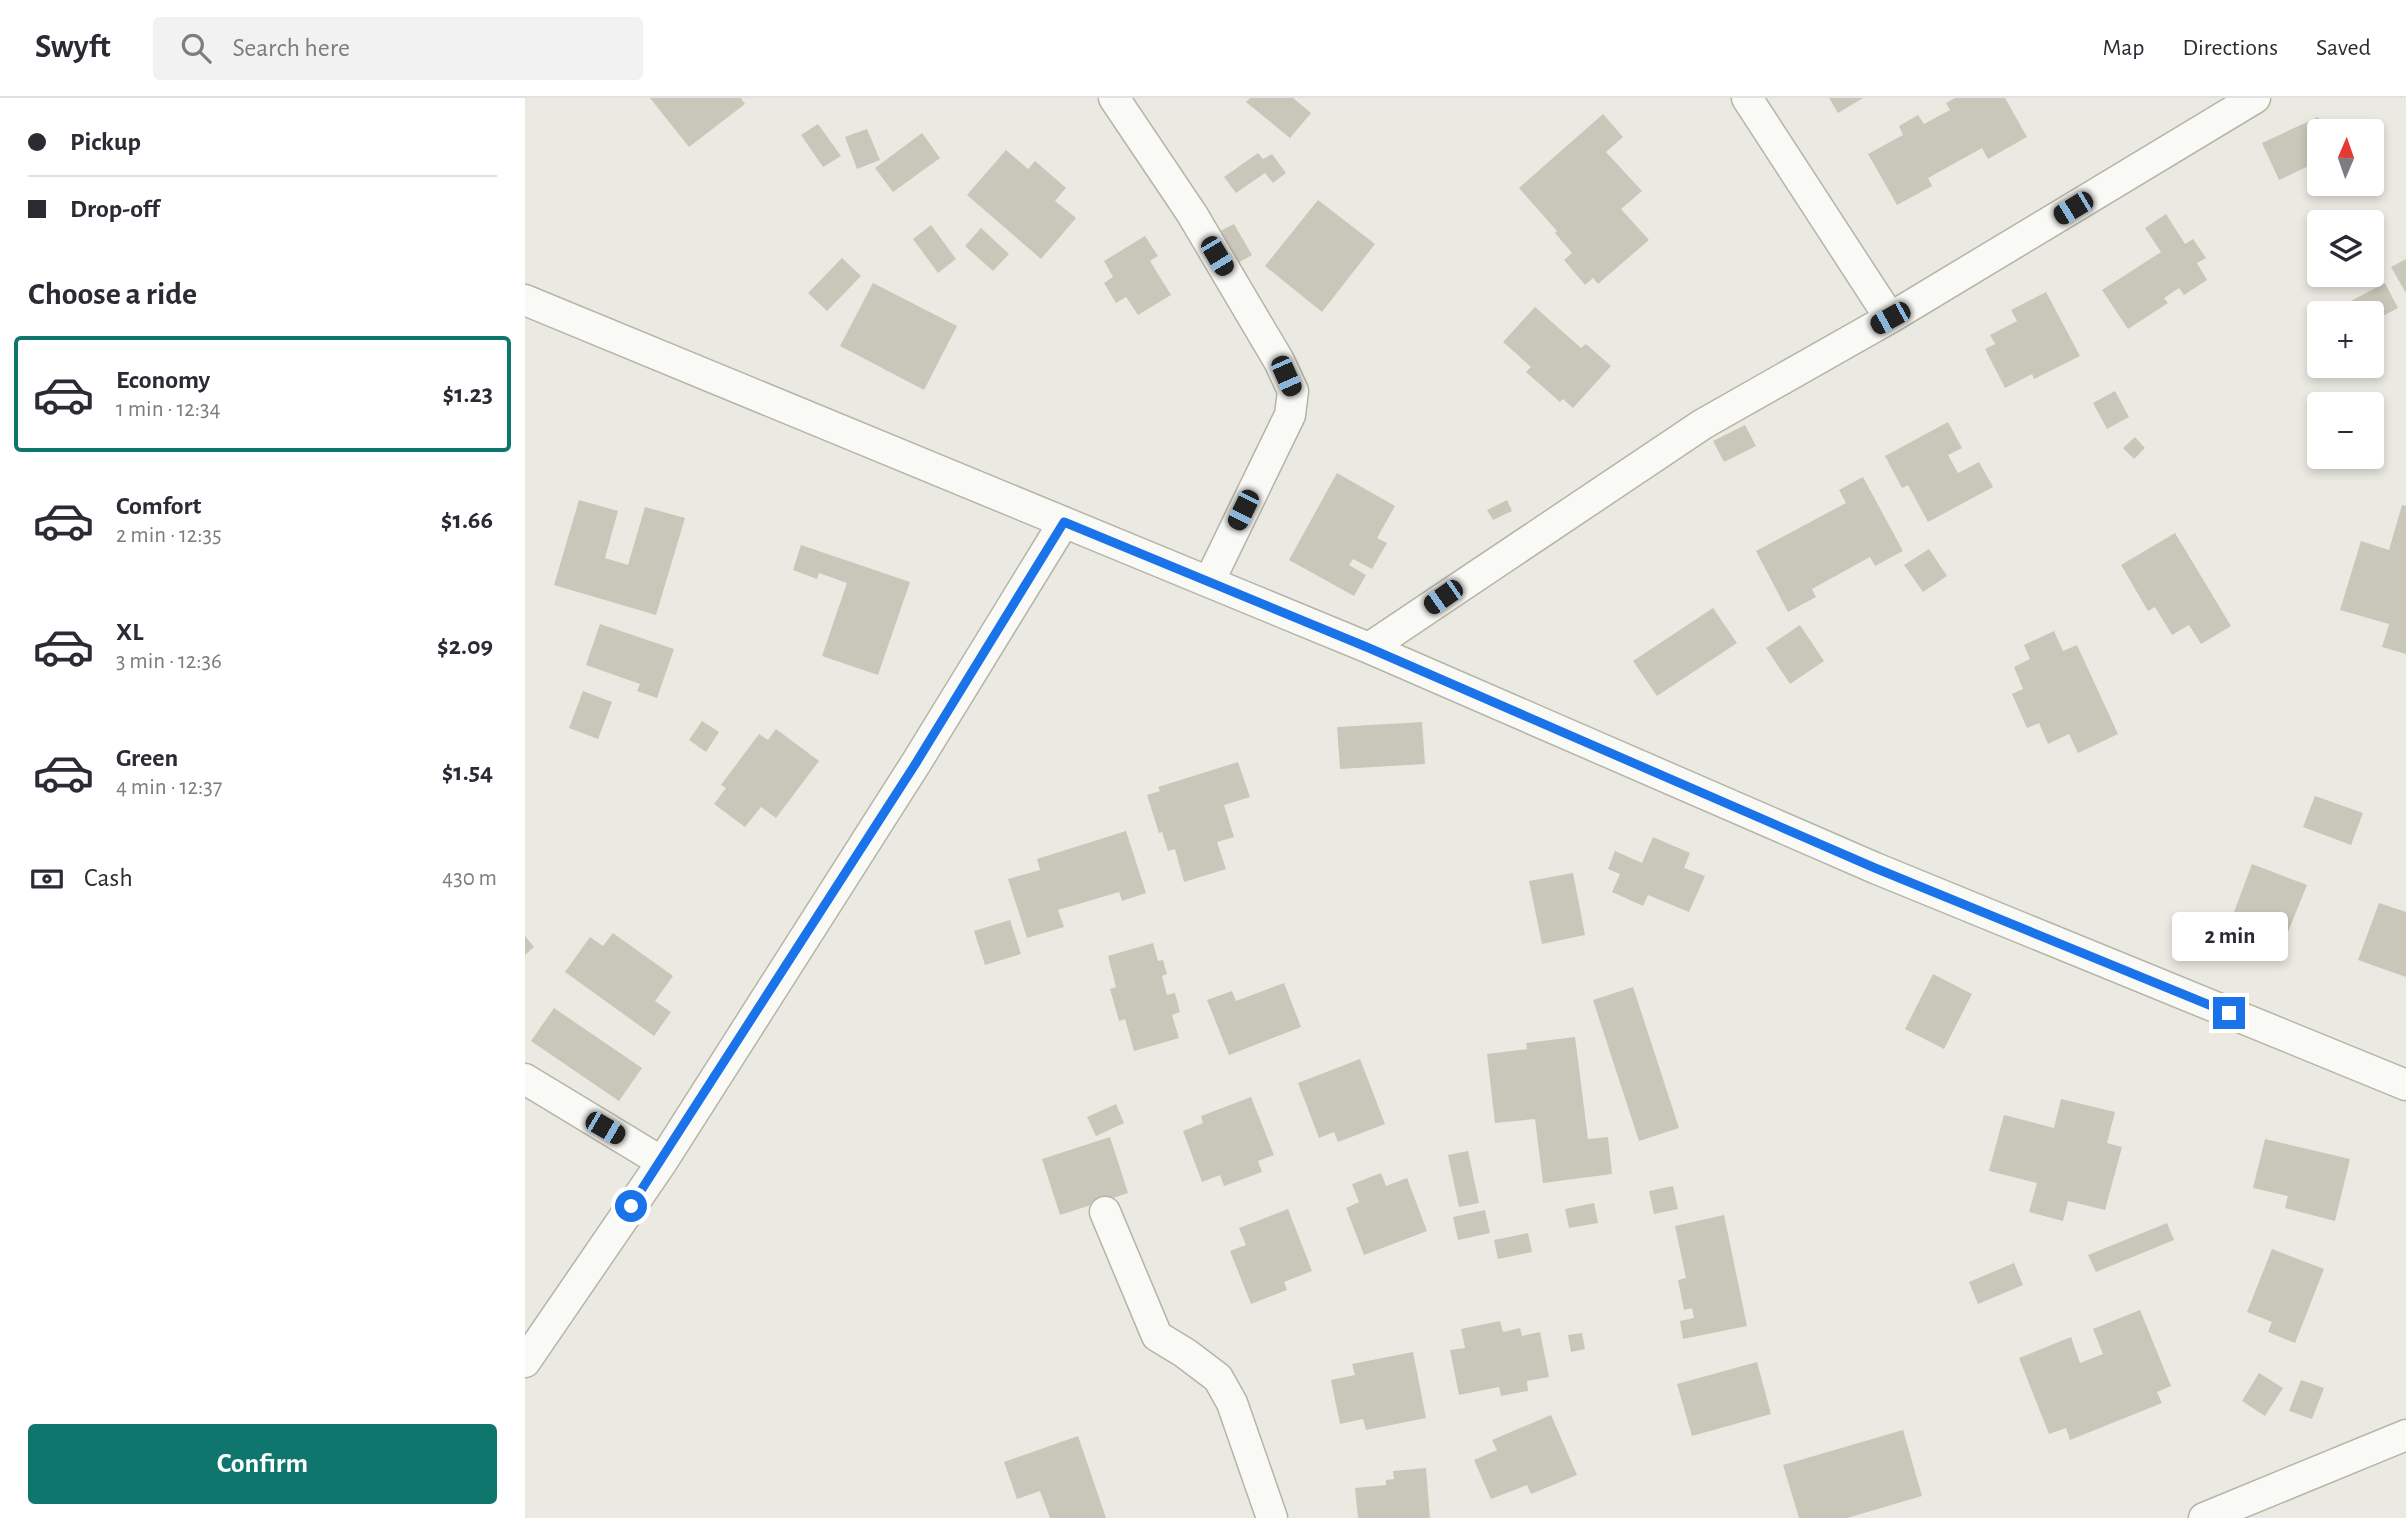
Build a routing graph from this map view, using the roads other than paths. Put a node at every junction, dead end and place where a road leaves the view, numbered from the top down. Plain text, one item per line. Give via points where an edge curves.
1 (1114, 98) edge
2 (1747, 98) edge
3 (2255, 98) edge
4 (525, 300) edge
5 (1890, 318) junction
6 (1064, 522) junction
7 (1209, 582) junction
8 (1369, 648) junction
9 (525, 1079) edge
10 (2406, 1085) edge
11 (661, 1161) junction
12 (1105, 1212) dead end
13 (525, 1362) edge
14 (2406, 1435) edge
15 (1272, 1518) edge
16 (2204, 1518) edge

1 - 7 street via 1192,214 1293,391 1290,415
2 - 5 street
3 - 5 street
4 - 6 street
5 - 8 street via 1703,424
6 - 7 street
6 - 11 street
7 - 8 street
8 - 10 street via 1875,868
9 - 11 street
11 - 13 street
12 - 15 street via 1157,1336 1218,1378 1232,1403
14 - 16 street

